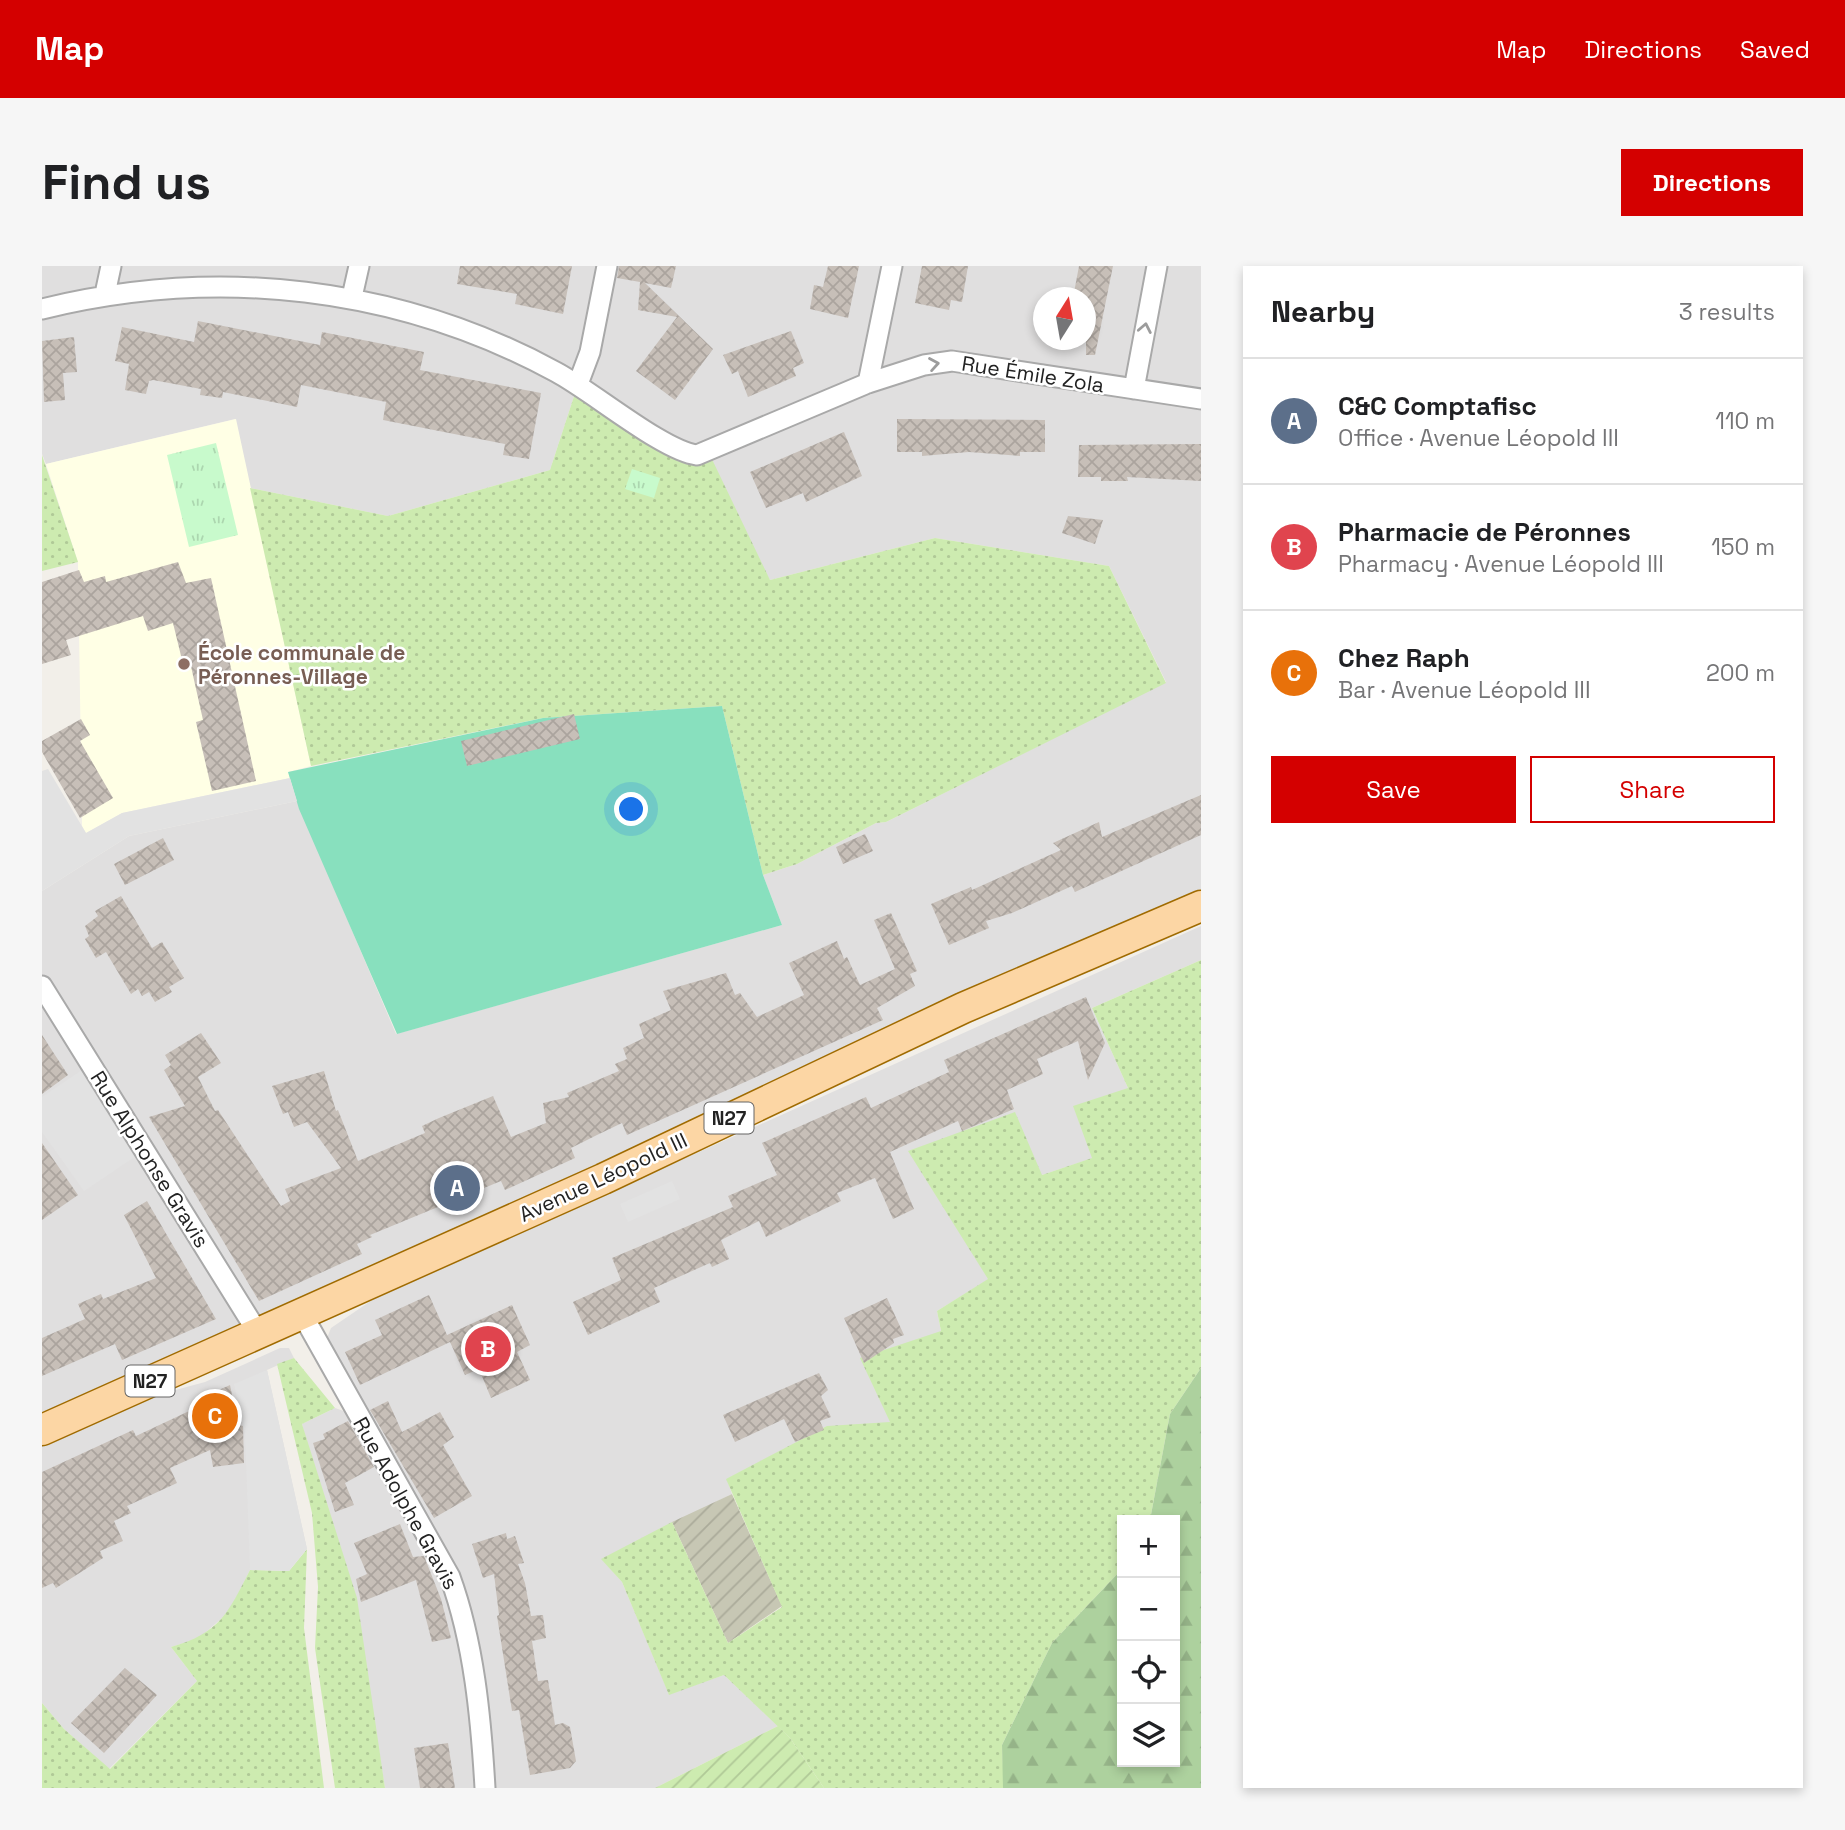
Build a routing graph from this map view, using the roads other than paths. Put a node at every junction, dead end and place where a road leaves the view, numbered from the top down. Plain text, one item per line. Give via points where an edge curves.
1 (111, 266) edge
2 (359, 266) edge
3 (607, 266) edge
4 (892, 266) edge
5 (1157, 266) edge
6 (105, 294) junction
7 (352, 297) junction
8 (42, 309) edge
9 (868, 383) junction
10 (578, 384) junction
11 (1134, 389) junction
12 (1201, 399) edge
13 (1201, 906) edge
14 (42, 986) edge
15 (302, 1314) junction
16 (258, 1333) junction
17 (42, 1430) edge
18 (485, 1788) edge

1 - 6 street
2 - 7 street
3 - 10 street via 590,352
4 - 9 street
11 -> 5 street
6 - 7 street, Rue Émile Zola via 240,285
6 - 8 street, Rue Émile Zola
7 - 10 street, Rue Émile Zola via 482,335
9 - 10 street, Rue Émile Zola via 697,455 675,449
9 -> 11 street, Rue Émile Zola via 952,361
11 - 12 street, Rue Émile Zola
13 - 15 main road, Avenue Léopold III / N27 via 963,1008 603,1179
14 - 16 street, Rue Alphonse Gravis
15 - 16 main road, Avenue Léopold III / N27
15 - 18 street, Rue Adolphe Gravis via 450,1577 470,1655
16 - 17 main road, Avenue Léopold III / N27

